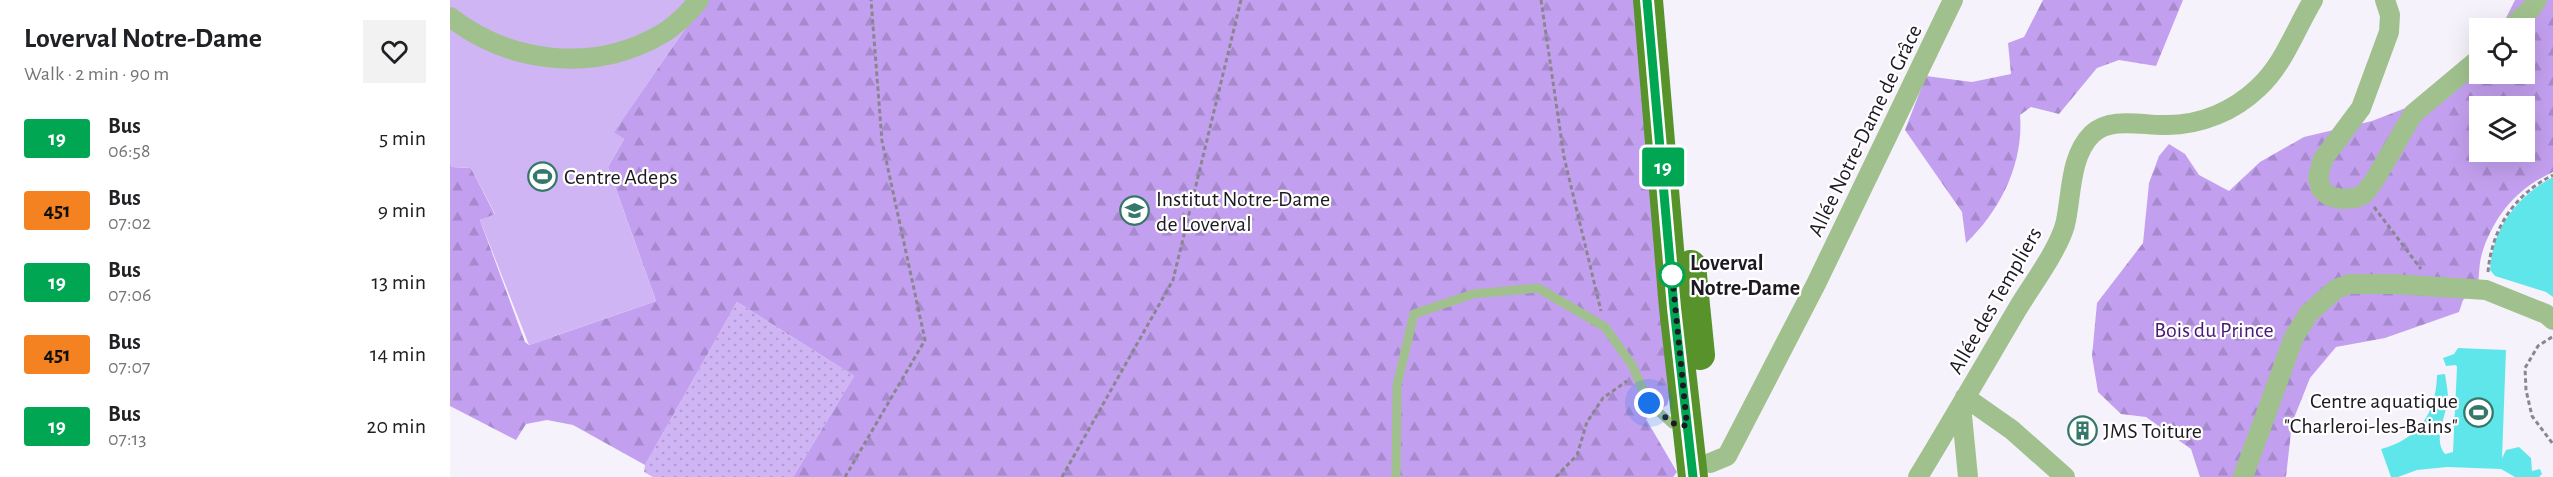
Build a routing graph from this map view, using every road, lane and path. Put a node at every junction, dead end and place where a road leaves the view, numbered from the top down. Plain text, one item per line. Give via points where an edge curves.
1 (699, 0) edge
2 (871, 0) edge
3 (1241, 0) edge
4 (1541, 0) edge
5 (1648, 0) edge
6 (1665, 0) edge
7 (1953, 0) edge
8 (2313, 0) edge
9 (2385, 0) edge
10 (2537, 0) edge
11 (450, 17) edge
12 (2521, 18) edge
13 (2469, 67) edge
14 (2553, 175) edge
15 (2364, 194) junction
16 (2488, 277) dead end
17 (2434, 286) junction
18 (2553, 320) edge
19 (1605, 327) junction
20 (2553, 336) edge
21 (1638, 377) junction
22 (1963, 401) junction
23 (1687, 426) junction
24 (2553, 444) edge
25 (1701, 470) edge
26 (845, 477) edge
27 (1062, 477) edge
28 (1396, 477) edge
29 (1556, 477) edge
30 (1918, 477) edge
31 (1968, 477) edge
32 (2065, 477) edge
33 (2243, 477) edge

1 - 11 street via 659,36 626,50 584,59 550,58 510,49
2 - 26 path via 882,141 925,340
3 - 27 path via 1173,280
4 - 19 path via 1564,157
5 - 23 main road
6 - 25 main road
7 - 25 street, Allée Notre-Dame de Grâce via 1816,284 1727,456
8 - 22 street, Allée des Templiers via 2276,70 2227,111 2190,122 2129,123 2093,133 2075,168 2064,226
9 - 15 street via 2390,32 2361,108 2323,159 2318,177 2321,189 2329,196 2341,199
10 - 12 street
13 - 15 street via 2413,114
14 - 16 path via 2518,200 2502,223 2490,249
15 - 17 path
17 - 18 street via 2486,290
17 - 33 street via 2349,284 2336,289 2309,313 2294,337
19 - 21 lane
19 - 28 lane via 1538,288 1473,294 1414,314 1397,385
20 - 24 path via 2538,346 2525,368 2532,416
21 - 23 lane via 1649,403 1672,423
21 - 29 path via 1623,382 1603,398 1587,422 1577,454
22 - 30 street, Allée des Templiers
22 - 31 street
22 - 32 street via 2012,430
23 - 25 main road

